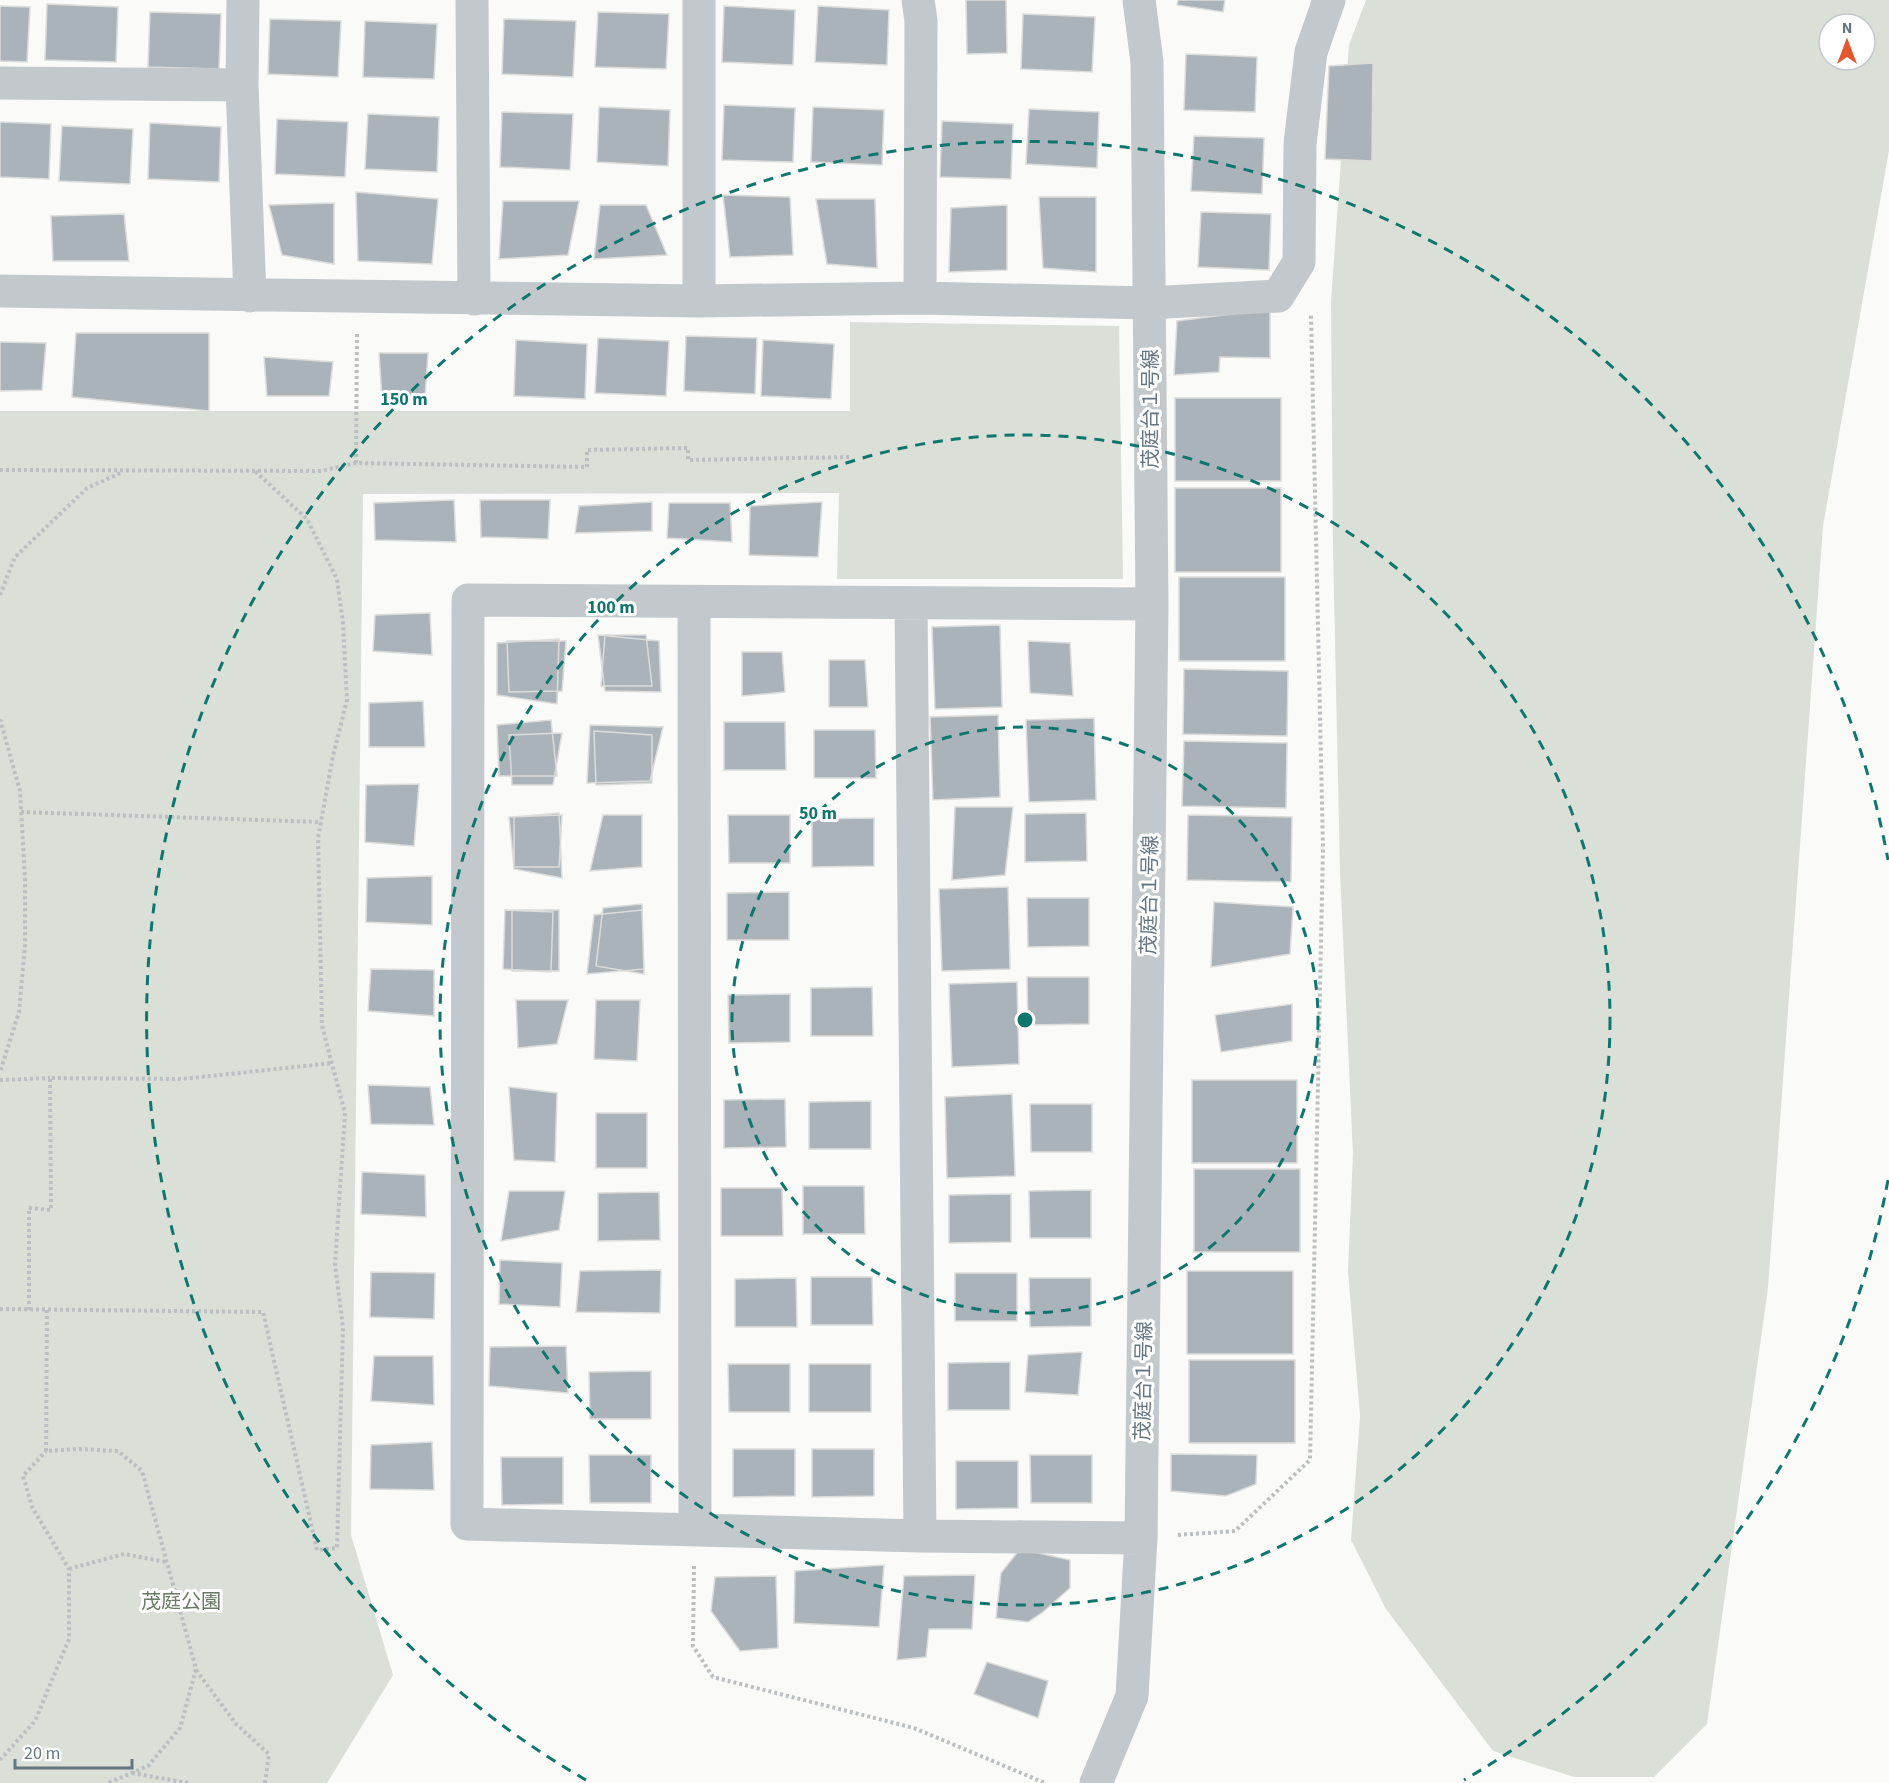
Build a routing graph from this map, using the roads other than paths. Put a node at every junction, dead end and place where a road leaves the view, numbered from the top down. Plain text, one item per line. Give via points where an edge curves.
1 (243, 0) edge
2 (472, 0) edge
3 (699, 0) edge
4 (918, 0) edge
5 (1139, 0) edge
6 (1329, 0) edge
7 (0, 83) edge
8 (243, 85) junction
9 (0, 291) edge
10 (250, 296) junction
11 (920, 298) junction
12 (474, 299) junction
13 (699, 301) junction
14 (1149, 303) junction
15 (694, 603) junction
16 (911, 604) junction
17 (1152, 604) junction
18 (695, 1529) junction
19 (920, 1536) junction
20 (1141, 1538) junction
21 (1096, 1783) edge

1 - 8 street
2 - 12 street
3 - 13 street
4 - 11 street
5 - 14 street, 茂庭台１号線 via 1148,62
6 - 14 street via 1311,52 1300,144 1299,262 1278,296
7 - 8 street
8 - 10 street
9 - 10 street
10 - 12 street
11 - 13 street
11 - 14 street
12 - 13 street
14 - 17 street, 茂庭台１号線
15 - 16 street
15 - 18 street
15 - 18 street via 468,600 467,1524
16 - 17 street
16 - 19 street
17 - 20 street, 茂庭台１号線
18 - 19 street
19 - 20 street
20 - 21 street, 茂庭台１号線 via 1132,1696

